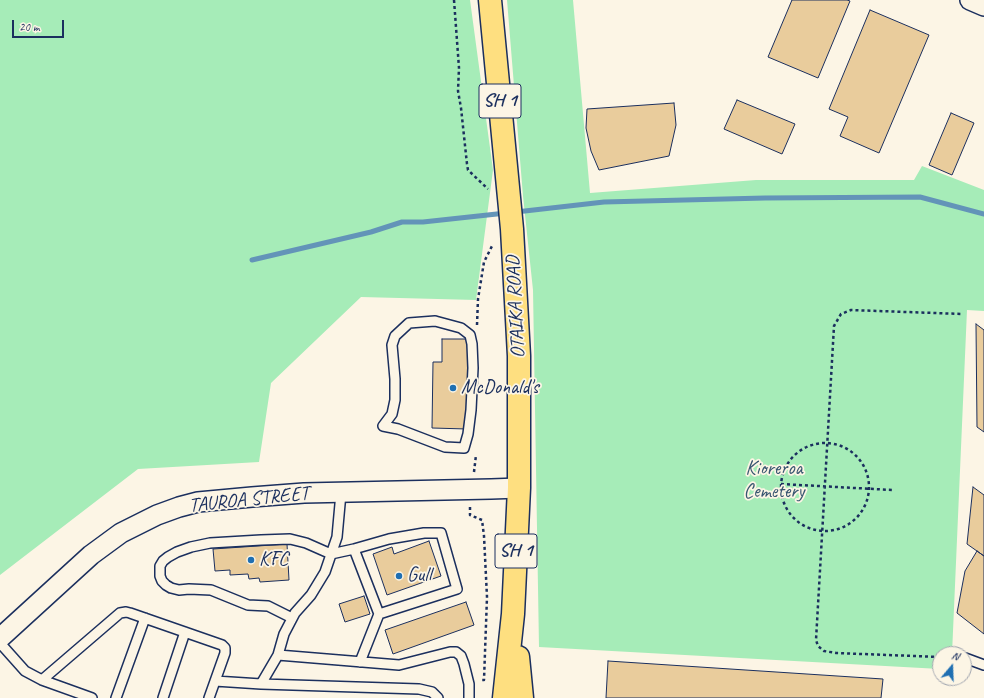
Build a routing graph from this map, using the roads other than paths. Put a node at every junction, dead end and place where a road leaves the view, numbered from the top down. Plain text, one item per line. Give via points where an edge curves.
1 (490, 0) edge
2 (970, 0) edge
3 (984, 6) edge
4 (470, 335) joint
5 (519, 488) junction
6 (340, 493) junction
7 (354, 549) junction
8 (331, 554) junction
9 (379, 614) junction
10 (513, 614) junction
11 (145, 618) junction
12 (292, 618) junction
13 (185, 632) junction
14 (0, 638) edge
15 (0, 643) edge
16 (278, 655) junction
17 (972, 661) edge
18 (360, 662) junction
19 (984, 665) edge
20 (42, 680) junction
21 (215, 681) junction
22 (261, 684) junction
23 (92, 698) edge
24 (116, 698) edge
25 (163, 698) edge
26 (210, 698) edge
27 (438, 698) edge
28 (469, 698) edge
29 (504, 698) edge
30 (522, 698) edge

1 - 5 highway, OTAIKA ROAD / SH 1 via 500,198 512,229 519,356
2 - 3 street
4 - 4 lane via 473,368 471,410 464,448 445,448 398,429 383,426 392,414 395,400 392,345 395,336 409,323 435,321 461,328
5 - 6 street, TAUROA STREET
5 - 10 highway, OTAIKA ROAD / SH 1
6 - 8 lane via 337,537
6 - 14 street, TAUROA STREET via 304,493 198,502 157,515 121,533 91,555
7 - 8 lane
7 - 9 lane
7 - 9 lane via 388,539 441,533 457,589
8 - 12 lane via 318,584
8 - 12 lane via 290,539 210,543 178,552 168,557 160,566 162,581 171,588 211,590 248,605 268,606
9 - 18 lane
10 - 29 highway, OTAIKA ROAD / SH 1
10 - 30 highway, OTAIKA ROAD / SH 1
11 - 13 lane
11 - 20 lane via 126,612 120,613
11 - 24 lane
12 - 16 lane
13 - 21 lane via 225,648
13 - 25 lane
15 - 20 lane via 25,671
16 - 18 lane
16 - 22 lane
17 - 19 lane
18 - 28 lane via 399,665 456,652 464,664 469,684
20 - 23 lane
21 - 22 lane
21 - 26 lane
22 - 27 lane via 419,689 432,692

